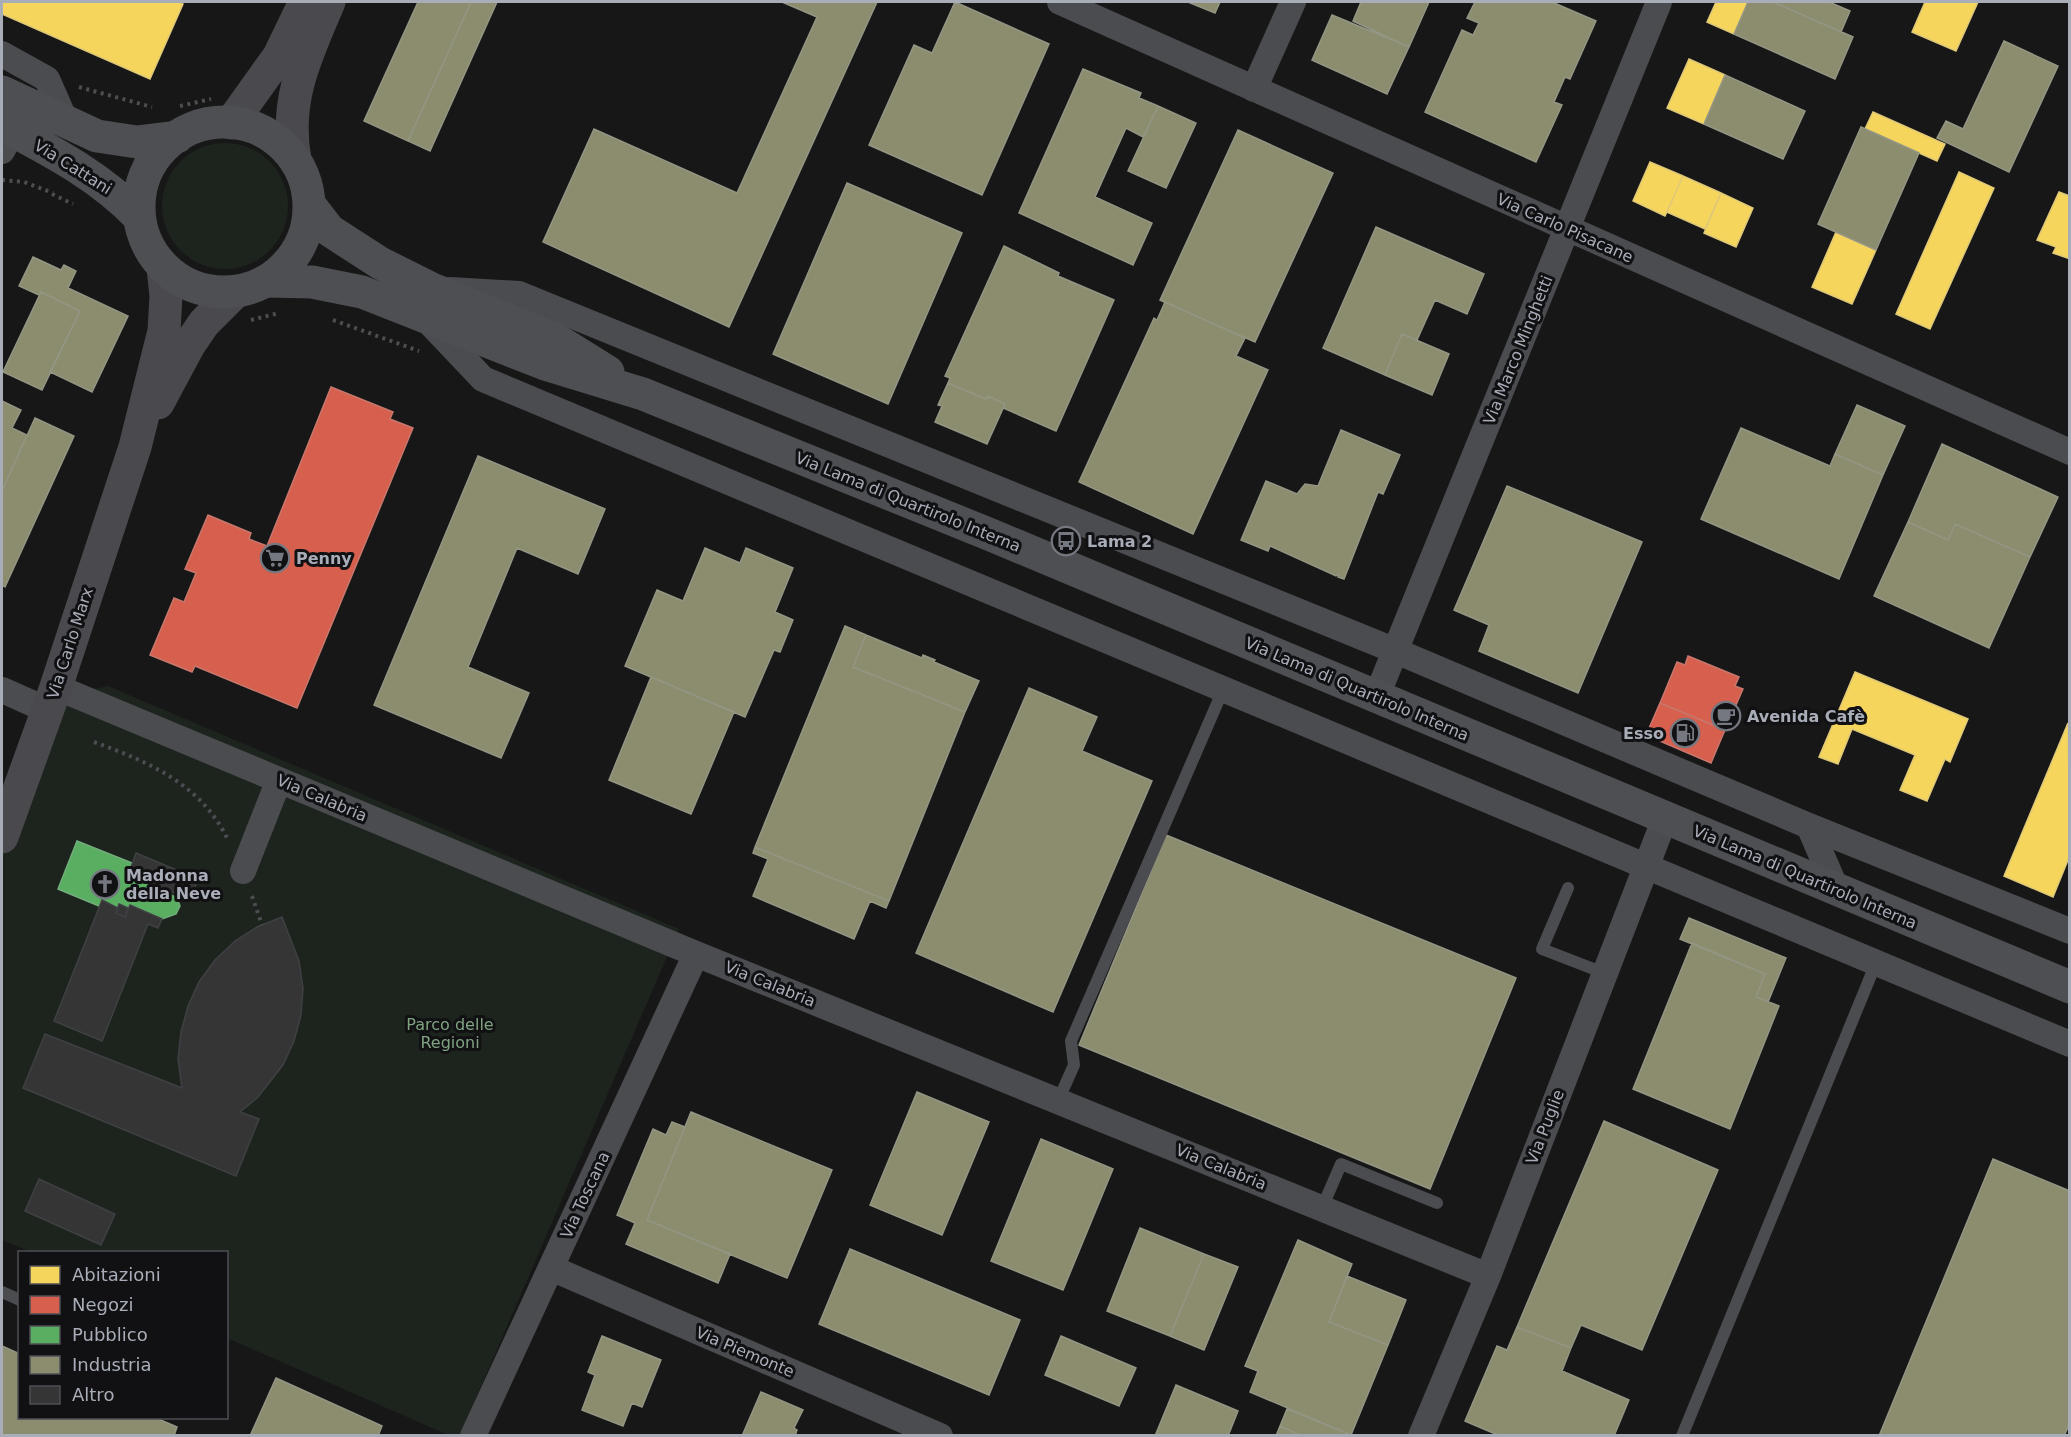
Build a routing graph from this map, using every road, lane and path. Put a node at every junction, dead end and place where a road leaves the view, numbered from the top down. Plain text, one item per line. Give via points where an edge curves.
1 (305, 2) edge
2 (329, 2) edge
3 (1060, 2) edge
4 (1293, 2) edge
5 (1659, 2) edge
6 (2, 54) edge
7 (47, 79) junction
8 (1254, 89) junction
9 (2, 92) edge
10 (157, 108) dead end
11 (226, 109) junction
12 (66, 120) junction
13 (176, 122) junction
14 (4, 132) edge
15 (295, 160) junction
16 (2, 180) edge
17 (56, 186) dead end
18 (52, 194) junction
19 (309, 204) junction
20 (82, 207) dead end
21 (139, 217) junction
22 (1568, 229) junction
23 (163, 267) junction
24 (266, 281) junction
25 (428, 303) junction
26 (241, 307) junction
27 (290, 313) dead end
28 (332, 319) dead end
29 (428, 355) dead end
30 (135, 447) junction
31 (2070, 453) edge
32 (1396, 651) junction
33 (2, 690) edge
34 (1223, 690) junction
35 (51, 698) junction
36 (1376, 698) junction
37 (94, 742) dead end
38 (279, 780) junction
39 (1665, 818) junction
40 (1809, 826) junction
41 (2, 837) edge
42 (1645, 867) junction
43 (243, 871) junction
44 (1568, 888) dead end
45 (1837, 891) junction
46 (262, 925) dead end
47 (2070, 931) edge
48 (696, 954) junction
49 (1876, 963) junction
50 (1604, 973) junction
51 (2070, 987) edge
52 (2070, 1044) edge
53 (1058, 1101) junction
54 (1437, 1203) dead end
55 (1322, 1208) junction
56 (551, 1268) junction
57 (1488, 1276) junction
58 (2, 1292) edge
59 (18, 1299) edge
60 (473, 1436) edge
61 (940, 1436) edge
62 (1421, 1436) edge
63 (1682, 1436) edge

1 - 11 street via 279,56
2 - 15 street, Via Carlo Marx via 301,69 291,112
3 - 8 street, Via Carlo Pisacane
4 - 8 street
5 - 22 street, Via Marco Minghetti
6 - 7 street
7 - 10 path
7 - 12 street
8 - 22 street, Via Carlo Pisacane
9 - 12 main road, Via Cattani
11 - 13 path
11 - 13 main road, Via Carlo Marx via 212,123 194,128
11 - 15 main road, Via Carlo Marx via 267,134
12 - 13 main road, Via Cattani via 97,136 137,142
13 - 21 main road, Via Carlo Marx via 143,180
14 - 21 main road, Via Cattani via 81,168 115,192
15 - 19 main road, Via Carlo Marx via 308,188
16 - 18 path via 24,182
17 - 18 path
18 - 20 path
19 - 24 main road, Via Carlo Marx via 306,230 295,255
19 - 25 main road, Via Lama di Quartirolo Interna via 329,230 380,263
21 - 23 main road, Via Carlo Marx via 143,235
22 - 31 street, Via Carlo Pisacane
22 - 32 street, Via Marco Minghetti
23 - 26 main road, Via Carlo Marx via 184,283
23 - 30 street, Via Carlo Marx via 164,331
24 - 25 main road, Via Lama di Quartirolo Interna via 312,282
24 - 26 main road, Via Carlo Marx
25 - 32 street via 519,294
25 - 34 street via 483,379
25 - 36 main road, Via Lama di Quartirolo Interna via 544,364 643,394 991,535
26 - 27 path
26 - 30 street, Via Carlo Marx via 204,323
28 - 29 path
30 - 35 street, Via Carlo Marx
32 - 36 street, Via Marco Minghetti
32 - 40 street
33 - 35 street, Via Calabria
34 - 42 street
34 - 53 lane via 1071,1041 1074,1065
35 - 38 street, Via Calabria
35 - 41 street, Via Carlo Marx
36 - 39 main road, Via Lama di Quartirolo Interna
37 - 43 path via 146,761 171,775 209,812 226,835
38 - 43 street
38 - 48 street, Via Calabria
39 - 42 street, Via Puglie
39 - 45 main road, Via Lama di Quartirolo Interna
40 - 45 street
40 - 47 street
42 - 49 street
42 - 50 street, Via Puglie
43 - 46 path
44 - 50 lane via 1542,949
45 - 51 main road, Via Lama di Quartirolo Interna
48 - 53 street, Via Calabria
48 - 56 street, Via Toscana
49 - 52 street
49 - 63 lane
50 - 57 street, Via Puglie
53 - 55 street, Via Calabria
54 - 55 lane via 1341,1164
55 - 57 street, Via Calabria
56 - 60 street, Via Toscana
56 - 61 street, Via Piemonte
57 - 62 street, Via Puglie
58 - 59 lane

